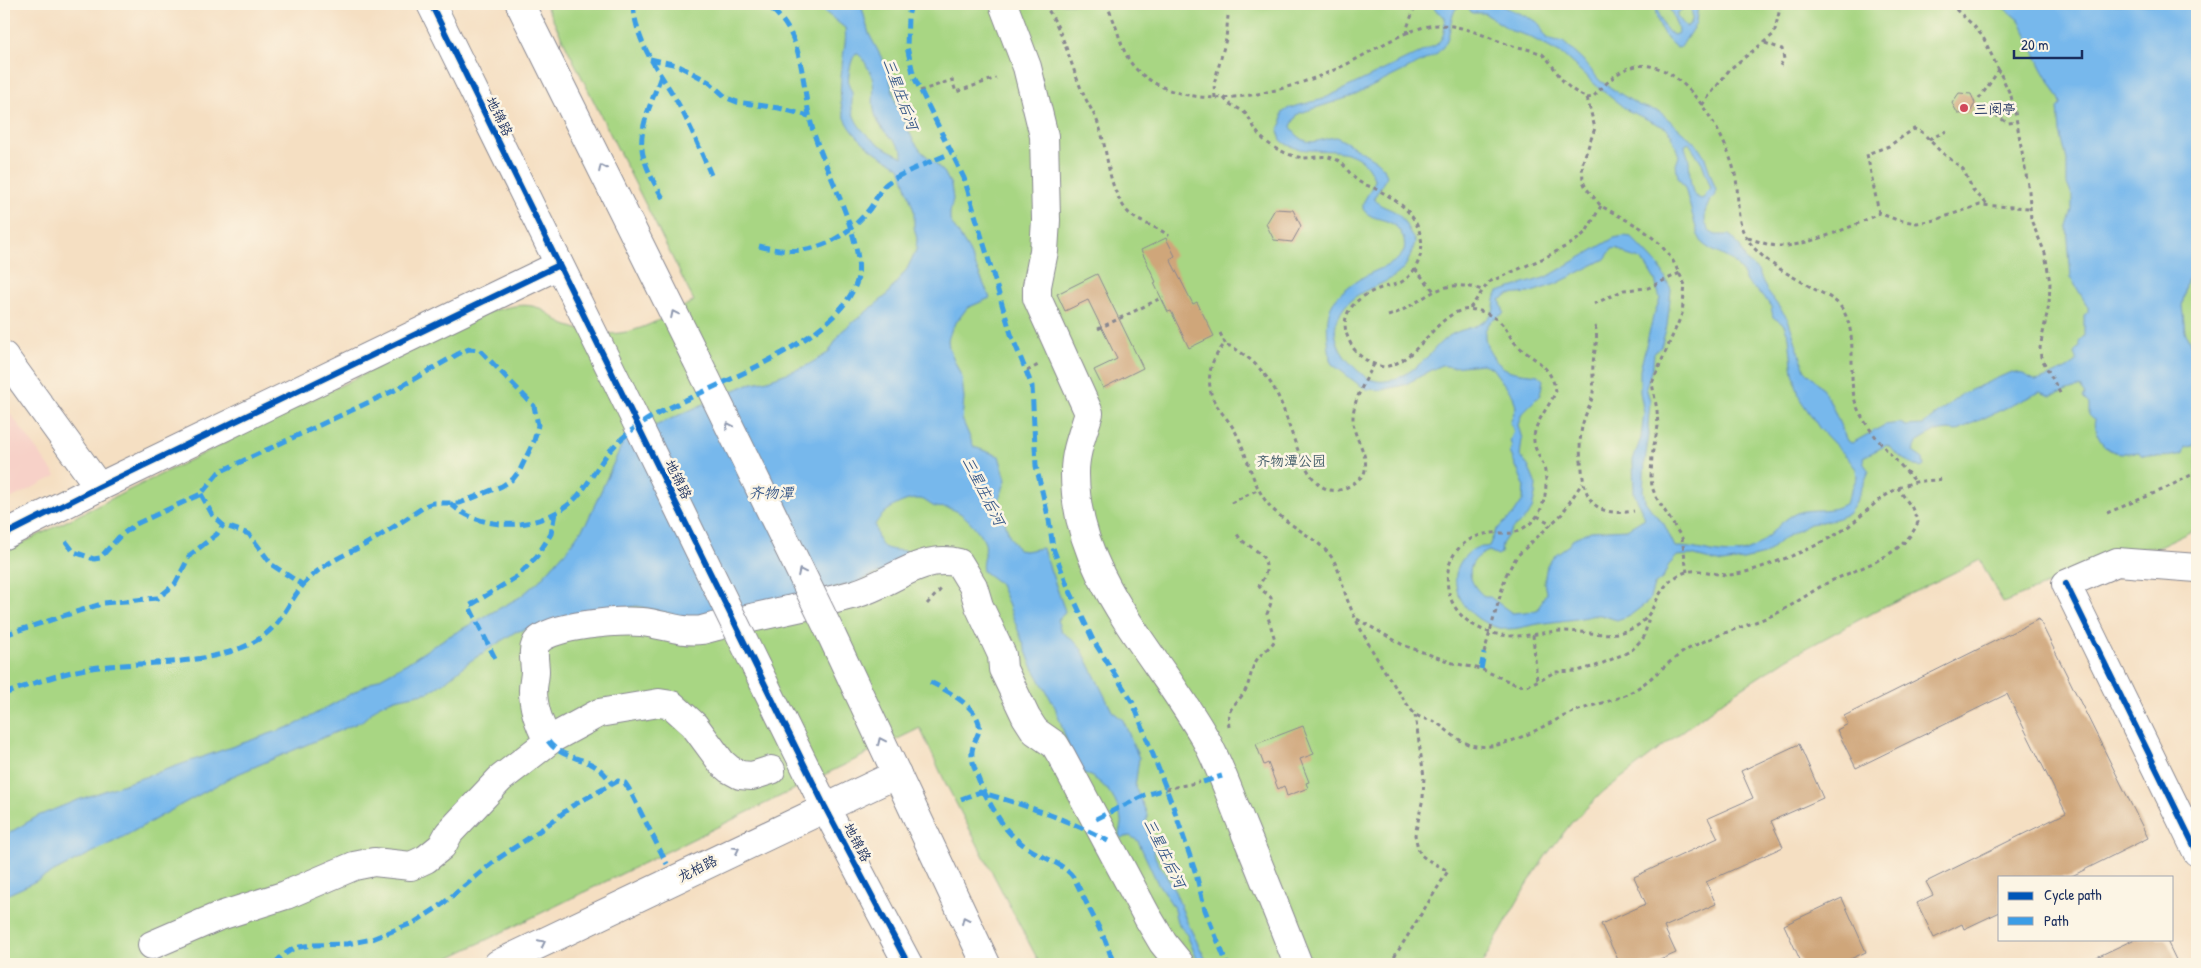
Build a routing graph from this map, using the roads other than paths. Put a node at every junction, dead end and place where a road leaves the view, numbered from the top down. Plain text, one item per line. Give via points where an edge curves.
1 (431, 4) edge
2 (520, 4) edge
3 (1003, 4) edge
4 (559, 265) junction
5 (4, 356) edge
6 (99, 487) junction
7 (4, 535) edge
8 (2197, 568) edge
9 (548, 742) junction
10 (771, 770) dead end
11 (897, 774) junction
12 (825, 807) junction
13 (2197, 852) edge
14 (152, 946) dead end
15 (498, 964) edge
16 (908, 964) edge
17 (986, 964) edge
18 (1180, 964) edge
19 (1298, 964) edge

1 - 4 street, 地锦路
11 -> 2 street, bridge
3 - 19 street via 1027,67 1044,136 1046,220 1037,298 1089,413 1078,448 1075,472 1082,527 1106,586 1206,741
4 - 6 street
4 - 12 street, 地锦路, bridge
5 - 6 street
6 - 7 street
8 - 13 street via 2117,562 2066,584
9 - 10 street via 599,713 659,703 672,705 684,714 729,769 740,775 752,776
9 - 14 street via 500,779 449,833 442,846 426,859 411,866 374,862 354,866 286,895 217,917
9 - 18 street via 537,715 533,690 534,650 536,642 542,638 567,628 615,622 644,622 681,630 702,630 854,594 917,566 940,560 960,563 973,586 1000,650 1003,669 1026,717 1036,732 1055,745 1147,916 1163,944
11 - 12 street, 龙柏路
17 -> 11 street
15 -> 12 street, 龙柏路
12 - 16 street, 地锦路

